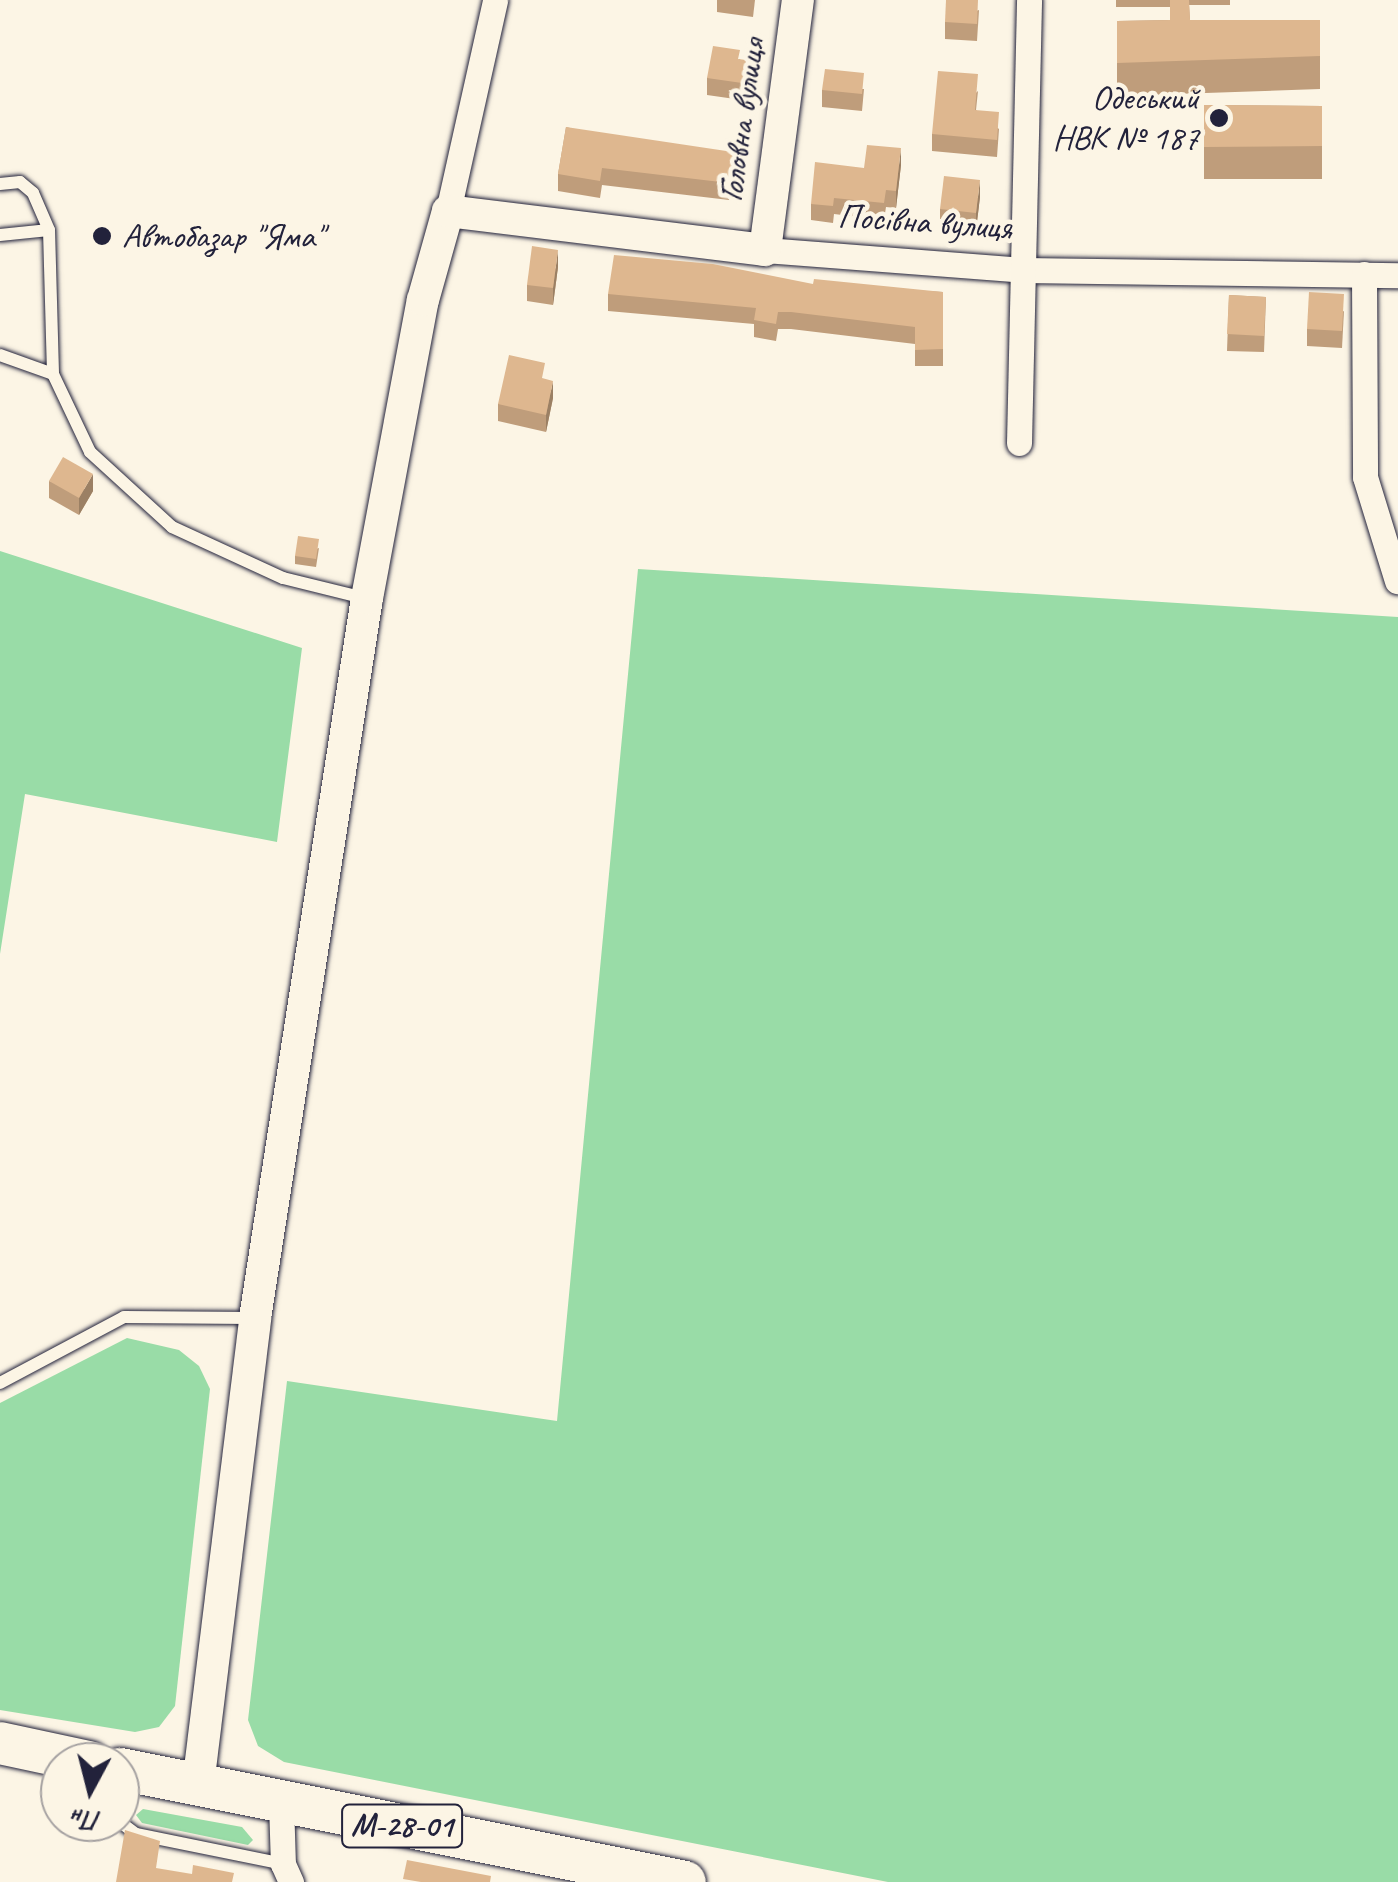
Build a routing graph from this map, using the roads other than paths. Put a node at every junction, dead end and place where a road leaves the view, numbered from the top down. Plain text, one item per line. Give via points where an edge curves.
1 (495, 0) edge
2 (798, 0) edge
3 (1029, 0) edge
4 (0, 184) edge
5 (448, 211) junction
6 (49, 230) junction
7 (0, 234) edge
8 (765, 250) junction
9 (1023, 270) junction
10 (1364, 274) junction
11 (1398, 275) edge
12 (0, 356) edge
13 (54, 374) junction
14 (1019, 443) dead end
15 (1397, 580) edge
16 (367, 598) junction
17 (255, 1318) junction
18 (0, 1383) edge
19 (0, 1743) edge
20 (40, 1753) edge
21 (140, 1772) edge
22 (198, 1785) junction
23 (282, 1802) junction
24 (140, 1835) edge
25 (287, 1873) edge
26 (685, 1882) edge

1 - 5 street
2 - 8 street, Головна вулиця
3 - 9 street
4 - 6 lane via 20,182 33,192
5 - 8 street, Посівна вулиця
5 - 16 street via 419,320
6 - 7 lane
6 - 13 lane
8 - 9 street, Посівна вулиця
9 - 10 street, Посівна вулиця
9 - 14 street
10 - 11 street, Посівна вулиця
10 - 15 street via 1365,478
12 - 13 lane
13 - 16 lane via 90,452 172,527 283,578
16 - 17 street
17 - 18 lane via 124,1317
17 - 22 street
19 - 20 highway
21 - 22 highway, М-28-01
22 - 23 highway, М-28-01
23 - 25 street
23 - 26 highway, М-28-01
24 - 25 lane

